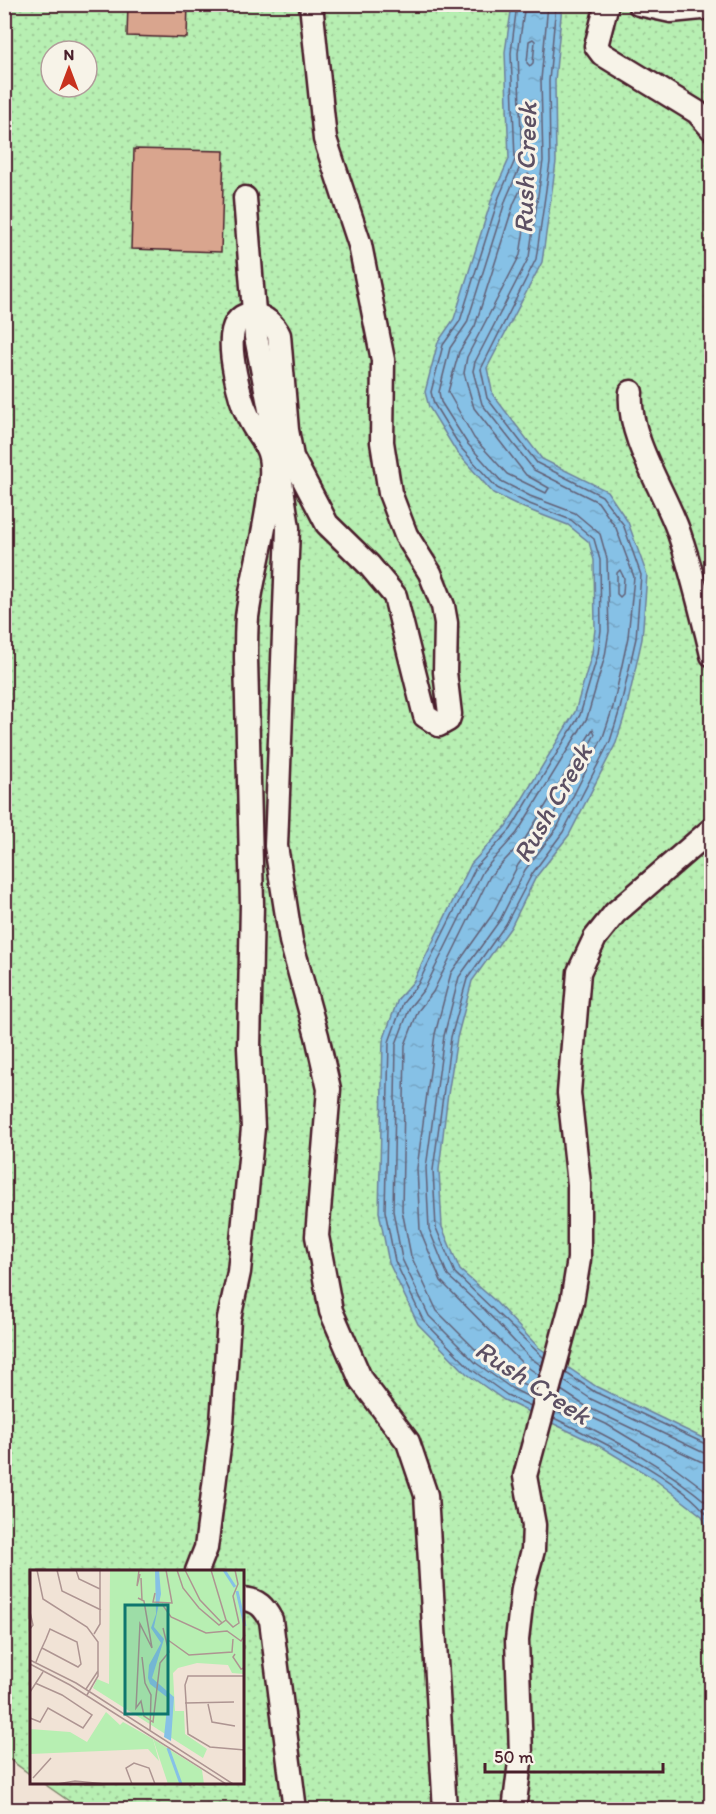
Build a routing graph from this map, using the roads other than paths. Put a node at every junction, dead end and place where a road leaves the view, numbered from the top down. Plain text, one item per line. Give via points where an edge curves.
1 (311, 4) edge
2 (607, 4) edge
3 (639, 4) edge
4 (711, 6) edge
5 (711, 129) edge
6 (245, 198) dead end
7 (254, 315) junction
8 (631, 392) dead end
9 (689, 562) junction
10 (711, 586) edge
11 (711, 655) edge
12 (711, 829) edge
13 (198, 1570) edge
14 (244, 1599) edge
15 (295, 1809) edge
16 (445, 1809) edge
17 (514, 1809) edge

1 - 7 lane via 325,140 360,245 383,360 382,442 390,493 406,535 430,573 443,606 450,714 444,724 433,724 425,716 395,596 327,524 310,496 292,457 279,335 266,317
2 - 5 lane via 596,46 602,54 697,112
3 - 4 lane via 671,12
6 - 7 lane
7 - 13 lane via 239,321 232,334 242,402 271,457 264,527 247,617 252,904 249,1048 253,1128 206,1548
7 - 16 lane via 288,528 276,846 291,941 329,1089 317,1236 331,1311 361,1380 408,1442 426,1495
8 - 9 lane via 635,430
9 - 10 lane
9 - 11 lane
12 - 17 lane via 615,913 595,938 579,972 569,1093 579,1184 579,1259 572,1302 525,1476 534,1525 517,1640 521,1754
14 - 15 lane via 265,1608 271,1620

